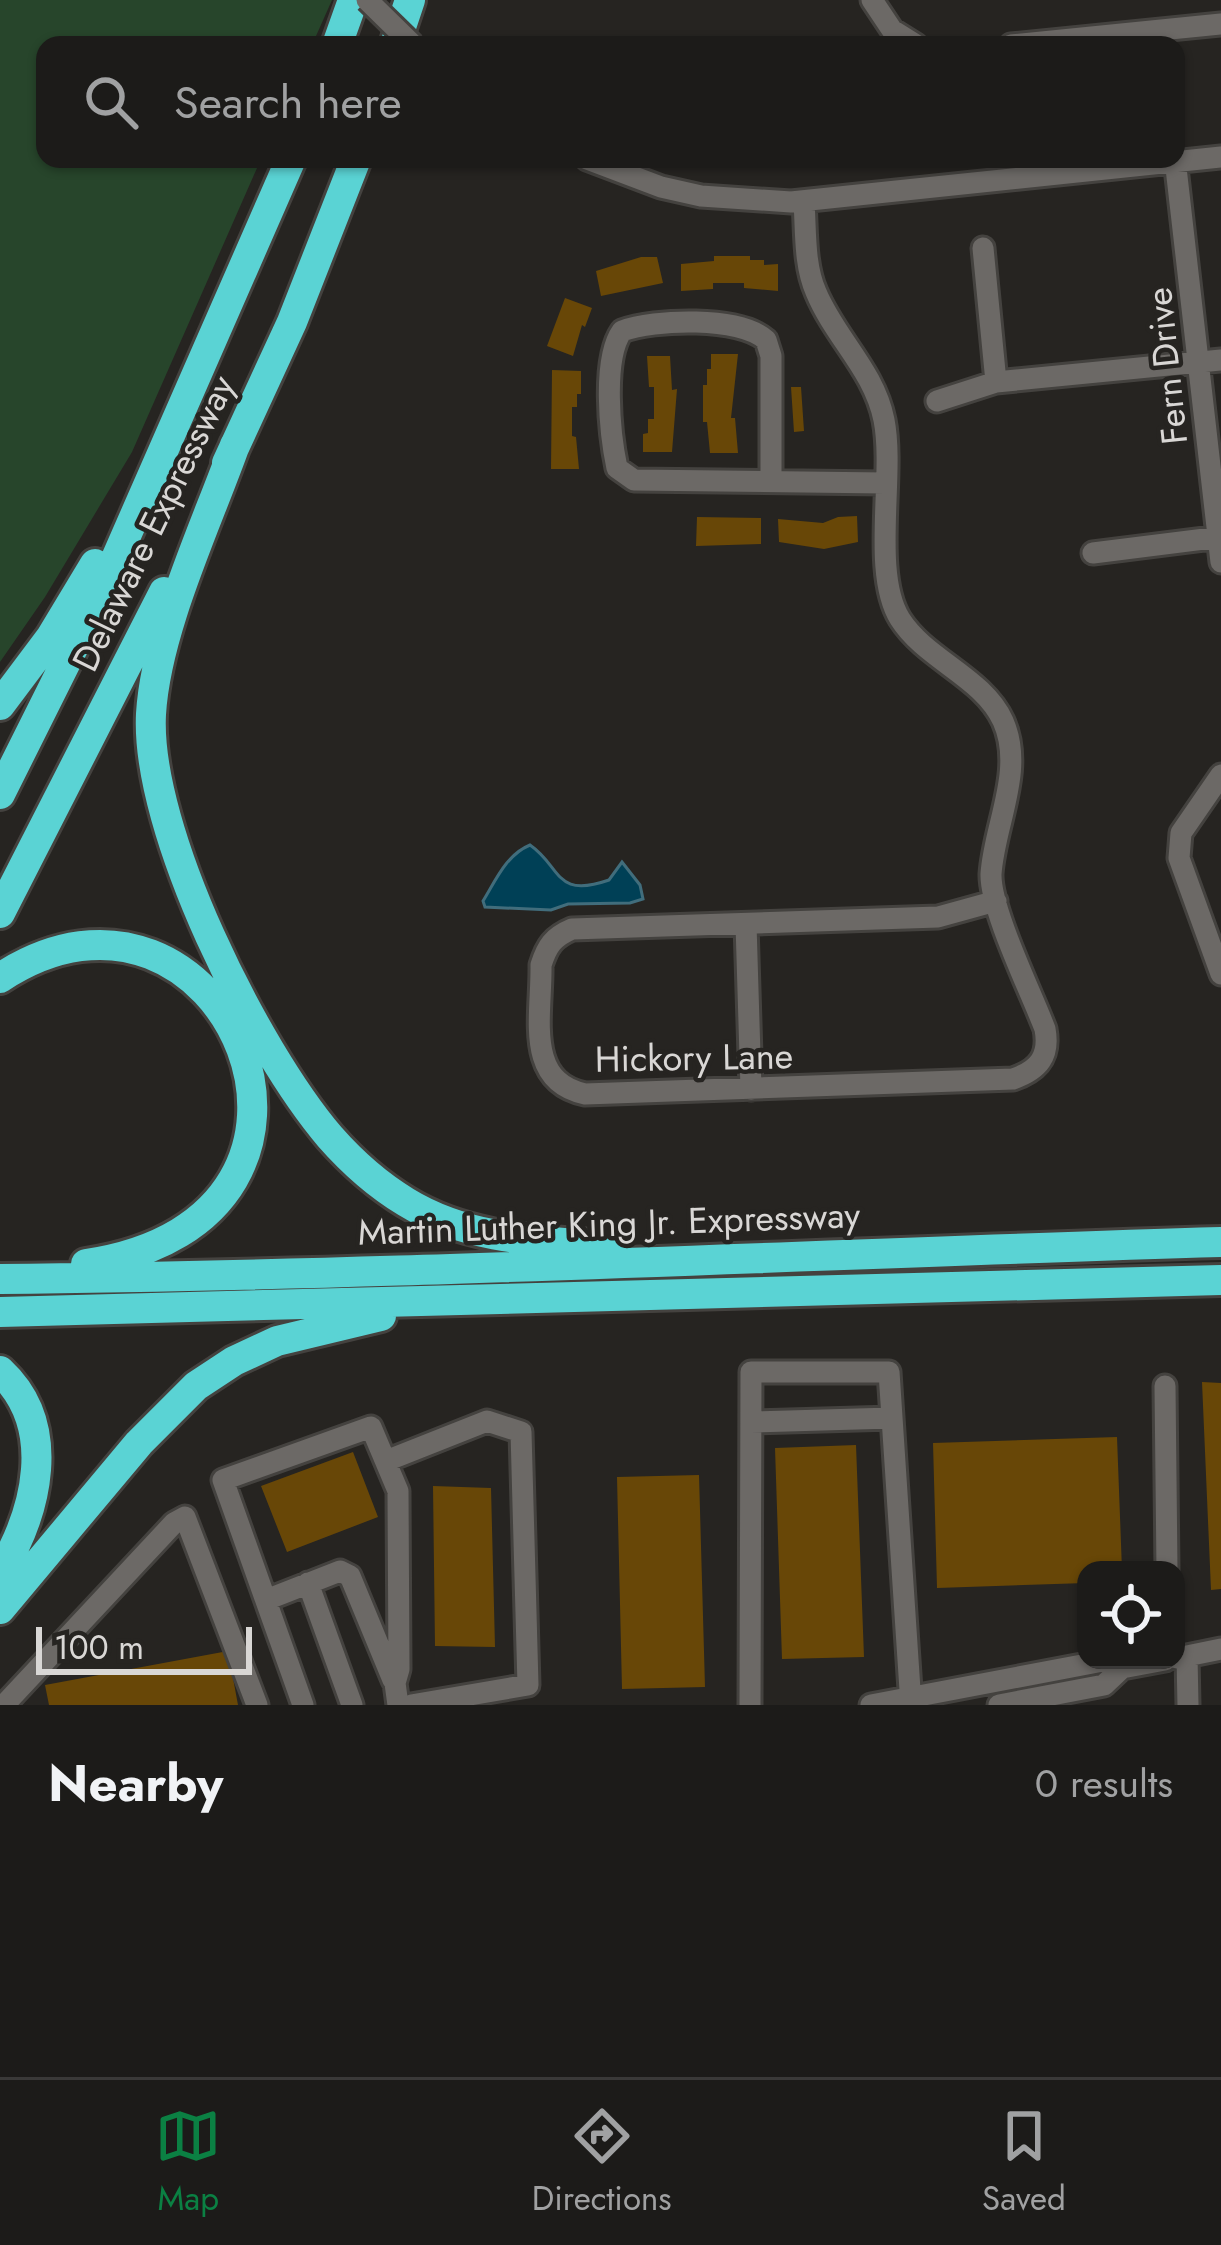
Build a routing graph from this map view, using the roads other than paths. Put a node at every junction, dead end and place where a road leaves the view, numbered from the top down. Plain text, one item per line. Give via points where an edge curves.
1 (353, 0) edge
2 (367, 0) edge
3 (410, 0) edge
4 (872, 0) edge
5 (1221, 24) edge
6 (340, 36) edge
7 (398, 36) edge
8 (404, 36) edge
9 (902, 36) edge
10 (1170, 36) edge
11 (1221, 157) edge
12 (1185, 160) edge
13 (287, 168) edge
14 (352, 168) edge
15 (610, 168) edge
16 (1112, 168) edge
17 (1176, 168) edge
18 (804, 202) junction
19 (983, 248) dead end
20 (1210, 361) edge
21 (996, 382) junction
22 (937, 401) dead end
23 (179, 419) junction
24 (235, 445) junction
25 (771, 480) junction
26 (885, 483) junction
27 (1219, 537) edge
28 (1093, 553) dead end
29 (1221, 562) edge
30 (0, 705) edge
31 (1221, 775) edge
32 (0, 794) edge
33 (996, 901) junction
34 (0, 913) edge
35 (1212, 922) edge
36 (746, 924) junction
37 (1221, 974) edge
38 (0, 978) edge
39 (751, 1089) junction
40 (1221, 1242) edge
41 (746, 1256) junction
42 (0, 1278) edge
43 (1221, 1280) edge
44 (514, 1300) junction
45 (0, 1312) edge
46 (0, 1371) edge
47 (1165, 1386) dead end
48 (892, 1418) junction
49 (751, 1421) junction
50 (386, 1461) junction
51 (1168, 1561) edge
52 (0, 1573) edge
53 (308, 1583) junction
54 (266, 1600) junction
55 (0, 1610) edge
56 (1221, 1649) edge
57 (1185, 1656) edge
58 (1077, 1667) edge
59 (1121, 1669) edge
60 (1179, 1669) edge
61 (397, 1694) edge
62 (942, 1698) edge
63 (910, 1701) edge
64 (4, 1705) edge
65 (257, 1705) edge
66 (303, 1705) edge
67 (352, 1705) edge
68 (411, 1705) edge
69 (750, 1705) edge
70 (871, 1705) edge
71 (999, 1705) edge
72 (1188, 1705) edge

1 - 6 highway
2 - 8 street, bridge
3 - 7 highway
4 - 9 street
5 - 10 street
11 - 12 street
13 - 23 highway
14 - 24 highway, Delaware Expressway
15 - 18 street via 701,196
16 - 18 street
17 - 20 street, Fern Drive
18 - 26 street, Hickory Lane via 816,293 871,380 884,423
19 - 21 street
20 - 21 street
20 - 27 street, Fern Drive
21 - 22 street
23 - 30 highway via 60,622
23 - 32 highway
24 - 34 highway, Delaware Expressway
24 - 41 highway via 161,656 152,760 192,891 288,1077 368,1174 450,1223 525,1240
25 - 25 street via 634,480 617,468 611,354 622,331 722,323 766,340
25 - 26 street
26 - 33 street, Hickory Lane via 888,579 900,618 986,696 1007,734 1010,772 991,877
27 - 28 street
27 - 29 street, Fern Drive
31 - 35 street via 1181,833 1179,858
33 - 36 street, Hickory Lane via 938,917
33 - 39 street, Hickory Lane via 1045,1029 1043,1060 1029,1074
35 - 37 street
36 - 39 street
36 - 39 street, Hickory Lane via 555,936 542,965 542,1063 552,1081 585,1094
38 - 42 highway via 75,946 119,947 161,960 200,985 231,1022 246,1054 253,1104 238,1169 188,1229 123,1257
40 - 41 highway, Martin Luther King Jr. Expressway
41 - 42 highway, Martin Luther King Jr. Expressway
43 - 44 highway, Martin Luther King Jr. Expressway
44 - 45 highway, Martin Luther King Jr. Expressway
44 - 55 highway via 329,1325 234,1361 159,1420
46 - 52 highway via 28,1412 37,1454 29,1510
47 - 51 street
48 - 49 street
48 - 49 street via 890,1372 751,1372
48 - 63 street
49 - 69 street
50 - 54 street via 371,1427 223,1480
50 - 61 street via 398,1490
50 - 68 street via 487,1420 521,1432 528,1684
53 - 54 street
53 - 61 street via 340,1570 350,1576
53 - 67 street
54 - 66 street
56 - 57 street
58 - 62 street
59 - 71 street via 1104,1685
60 - 72 street
62 - 63 street
63 - 70 street
64 - 65 street via 185,1516

